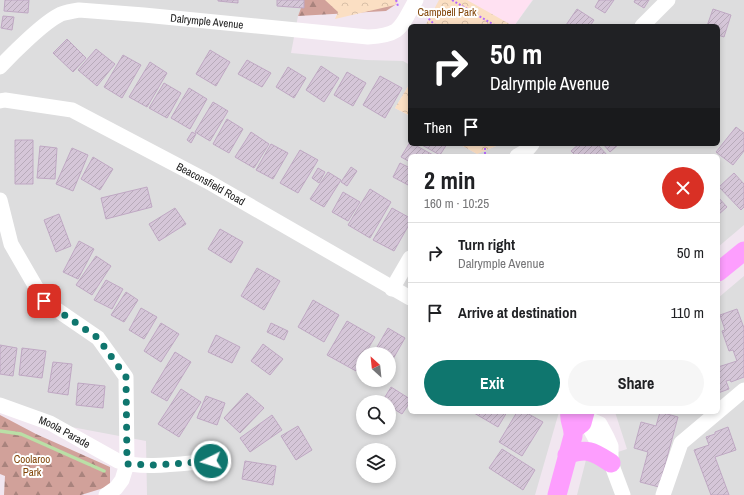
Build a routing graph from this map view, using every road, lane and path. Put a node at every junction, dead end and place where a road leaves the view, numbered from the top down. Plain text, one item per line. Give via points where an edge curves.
1 (452, 0) edge
2 (668, 0) edge
3 (415, 2) edge
4 (434, 24) edge
5 (493, 24) edge
6 (644, 24) edge
7 (0, 67) edge
8 (0, 101) edge
9 (530, 146) edge
10 (521, 154) edge
11 (0, 200) edge
12 (744, 250) edge
13 (408, 261) edge
14 (720, 270) edge
15 (392, 289) junction
16 (408, 297) edge
17 (744, 390) edge
18 (0, 405) edge
19 (720, 410) edge
20 (715, 414) edge
21 (578, 418) edge
22 (567, 455) junction
23 (211, 461) dead end
24 (611, 463) junction
25 (127, 464) junction
26 (106, 495) edge
27 (557, 495) edge
28 (623, 495) edge
29 (663, 495) edge

1 - 5 path
2 - 6 street
3 - 4 path
3 - 7 street, Dalrymple Avenue via 398,30 383,36 368,37 79,10 60,14
8 - 15 street, Beaconsfield Road via 72,110 207,181
9 - 10 street
11 - 25 street via 11,244 44,301 98,338 126,377
12 - 14 main road
13 - 15 street
15 - 16 street, Beaconsfield Road
17 - 19 street
18 - 25 street, Moola Parade via 50,423
20 - 29 street via 681,443
21 - 22 main road
21 - 24 street via 600,424 611,446
22 - 24 main road via 586,450
22 - 27 main road
23 - 25 street via 157,465
24 - 28 street
25 - 26 street via 122,480

